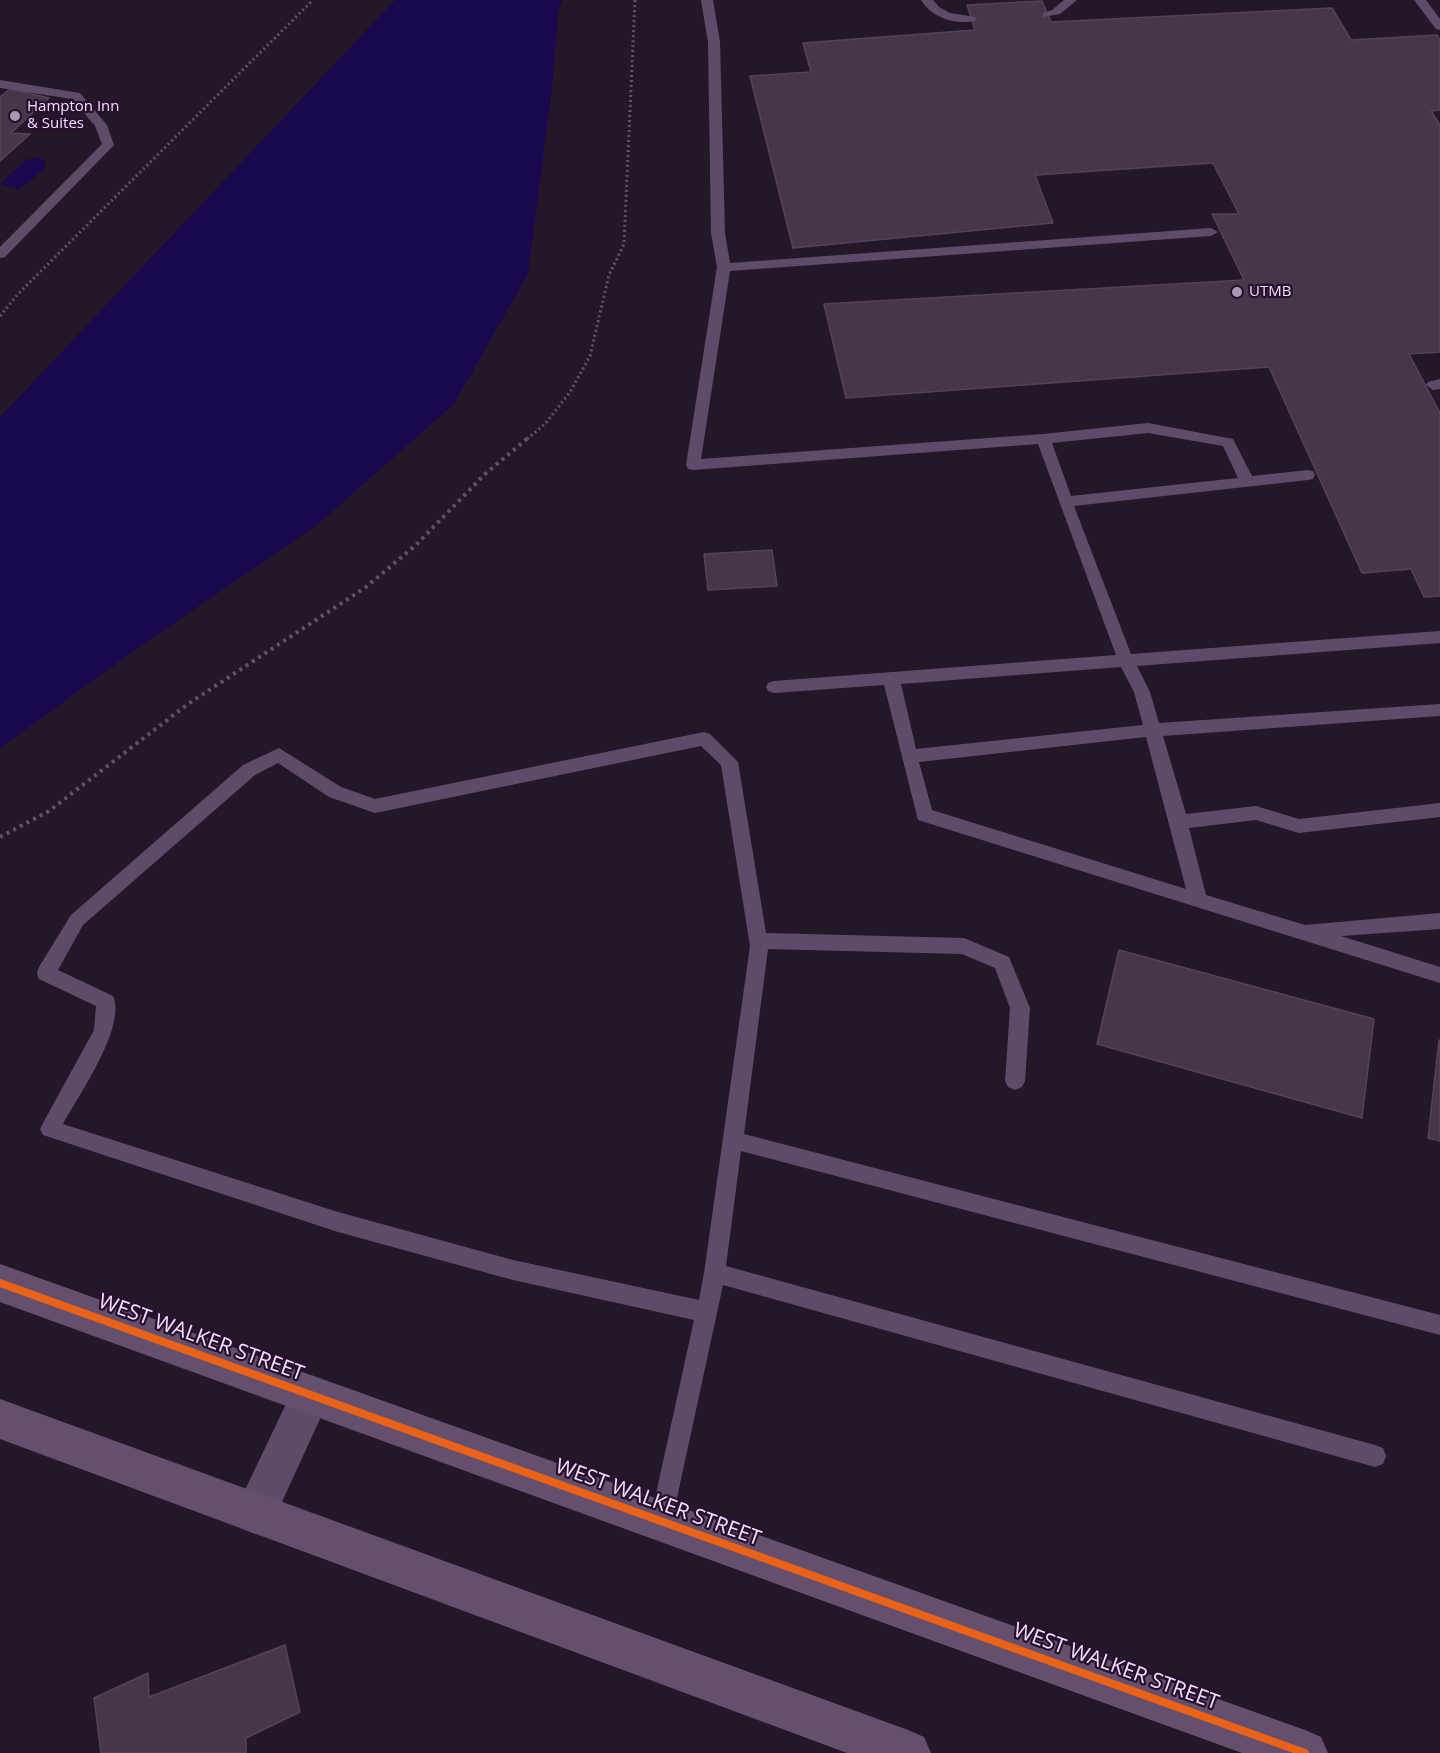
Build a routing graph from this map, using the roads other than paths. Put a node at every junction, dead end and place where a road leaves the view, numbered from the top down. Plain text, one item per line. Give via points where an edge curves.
1 (707, 0) edge
2 (927, 0) edge
3 (1071, 0) edge
4 (1420, 0) edge
5 (1047, 15) dead end
6 (971, 19) dead end
7 (1440, 27) edge
8 (0, 84) edge
9 (1211, 232) dead end
10 (0, 254) edge
11 (724, 267) junction
12 (1043, 439) junction
13 (1308, 475) dead end
14 (1247, 482) junction
15 (1065, 502) junction
16 (1440, 637) edge
17 (1126, 661) junction
18 (891, 678) junction
19 (774, 687) dead end
20 (1440, 710) edge
21 (1152, 730) junction
22 (909, 756) junction
23 (1440, 810) edge
24 (1179, 822) junction
25 (1198, 900) junction
26 (1440, 921) edge
27 (1301, 931) junction
28 (758, 941) junction
29 (1440, 975) edge
30 (1015, 1081) dead end
31 (733, 1140) junction
32 (715, 1273) junction
33 (0, 1283) edge
34 (706, 1312) junction
35 (1440, 1325) edge
36 (311, 1395) junction
37 (0, 1419) edge
38 (1375, 1456) dead end
39 (255, 1513) junction
40 (661, 1521) junction
41 (908, 1753) edge
42 (1305, 1753) edge

1 - 11 lane via 714,42 718,233
2 - 6 lane via 944,15
3 - 5 lane
4 - 7 lane
8 - 10 lane via 76,96 101,125 108,145
9 - 11 lane
11 - 12 lane via 693,465
12 - 14 lane via 1148,428 1228,442
12 - 15 lane
13 - 14 lane
14 - 15 lane
15 - 17 lane
16 - 17 lane
17 - 18 lane
17 - 21 lane via 1142,692
18 - 19 lane
18 - 22 lane
20 - 21 lane
21 - 22 lane
21 - 24 lane
22 - 25 lane via 924,815
23 - 24 lane via 1299,825 1256,813
24 - 25 lane
25 - 27 lane
26 - 27 lane
27 - 29 lane
28 - 30 lane via 964,946 1002,963 1020,1008
28 - 31 lane
28 - 34 lane via 729,762 704,740 375,806 335,792 279,755 249,770 77,920 46,973 106,1002 103,1031 50,1129 338,1222 513,1270
31 - 32 lane
31 - 35 lane
32 - 34 lane
32 - 38 lane
33 - 36 street, WEST WALKER STREET
34 - 40 lane
36 - 39 street
36 - 40 street, WEST WALKER STREET
37 - 39 street
39 - 41 street
40 - 42 street, WEST WALKER STREET

